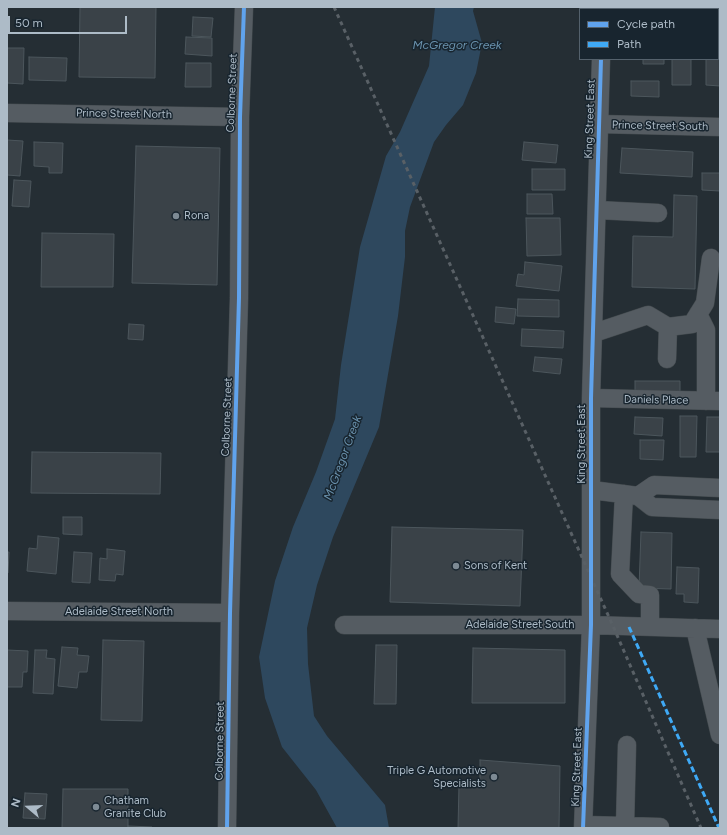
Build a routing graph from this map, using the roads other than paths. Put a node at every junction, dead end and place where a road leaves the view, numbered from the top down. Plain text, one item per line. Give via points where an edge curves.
1 (244, 7) edge
2 (601, 60) edge
3 (7, 113) edge
4 (240, 117) junction
5 (599, 124) junction
6 (720, 127) edge
7 (597, 210) junction
8 (658, 213) dead end
9 (711, 258) dead end
10 (698, 314) junction
11 (668, 326) junction
12 (594, 333) junction
13 (668, 359) dead end
14 (591, 398) junction
15 (713, 401) edge
16 (720, 488) edge
17 (592, 490) junction
18 (631, 495) junction
19 (720, 510) edge
20 (7, 611) edge
21 (230, 613) junction
22 (344, 625) dead end
23 (591, 625) junction
24 (650, 627) junction
25 (695, 628) junction
26 (720, 629) edge
27 (720, 735) edge
28 (627, 745) dead end
29 (584, 827) edge
30 (625, 827) edge
31 (660, 827) edge
32 (228, 828) edge

1 - 4 street, Colborne Street
2 - 5 street, King Street East
3 - 4 street, Prince Street North
4 - 21 street, Colborne Street via 239,298
5 - 6 street, Prince Street South
5 - 7 street, King Street East
7 - 8 street
7 - 12 street, King Street East
9 - 10 street via 705,303
10 - 11 street via 692,324
10 - 15 street via 706,330
11 - 12 street via 648,315
11 - 13 street
12 - 14 street, King Street East
14 - 15 street, Daniels Place
14 - 17 street, King Street East
16 - 18 street via 654,485
17 - 18 street
17 - 23 street, King Street East
18 - 19 street via 652,507
18 - 24 street via 620,574 639,594 650,595
20 - 21 street, Adelaide Street North
21 - 32 street, Colborne Street
22 - 23 street, Adelaide Street South
23 - 24 street, Adelaide Street South
23 - 29 street, King Street East
24 - 25 street, Adelaide Street South
25 - 26 street, Adelaide Street South
25 - 27 street
28 - 30 street
29 - 30 street
30 - 31 street

